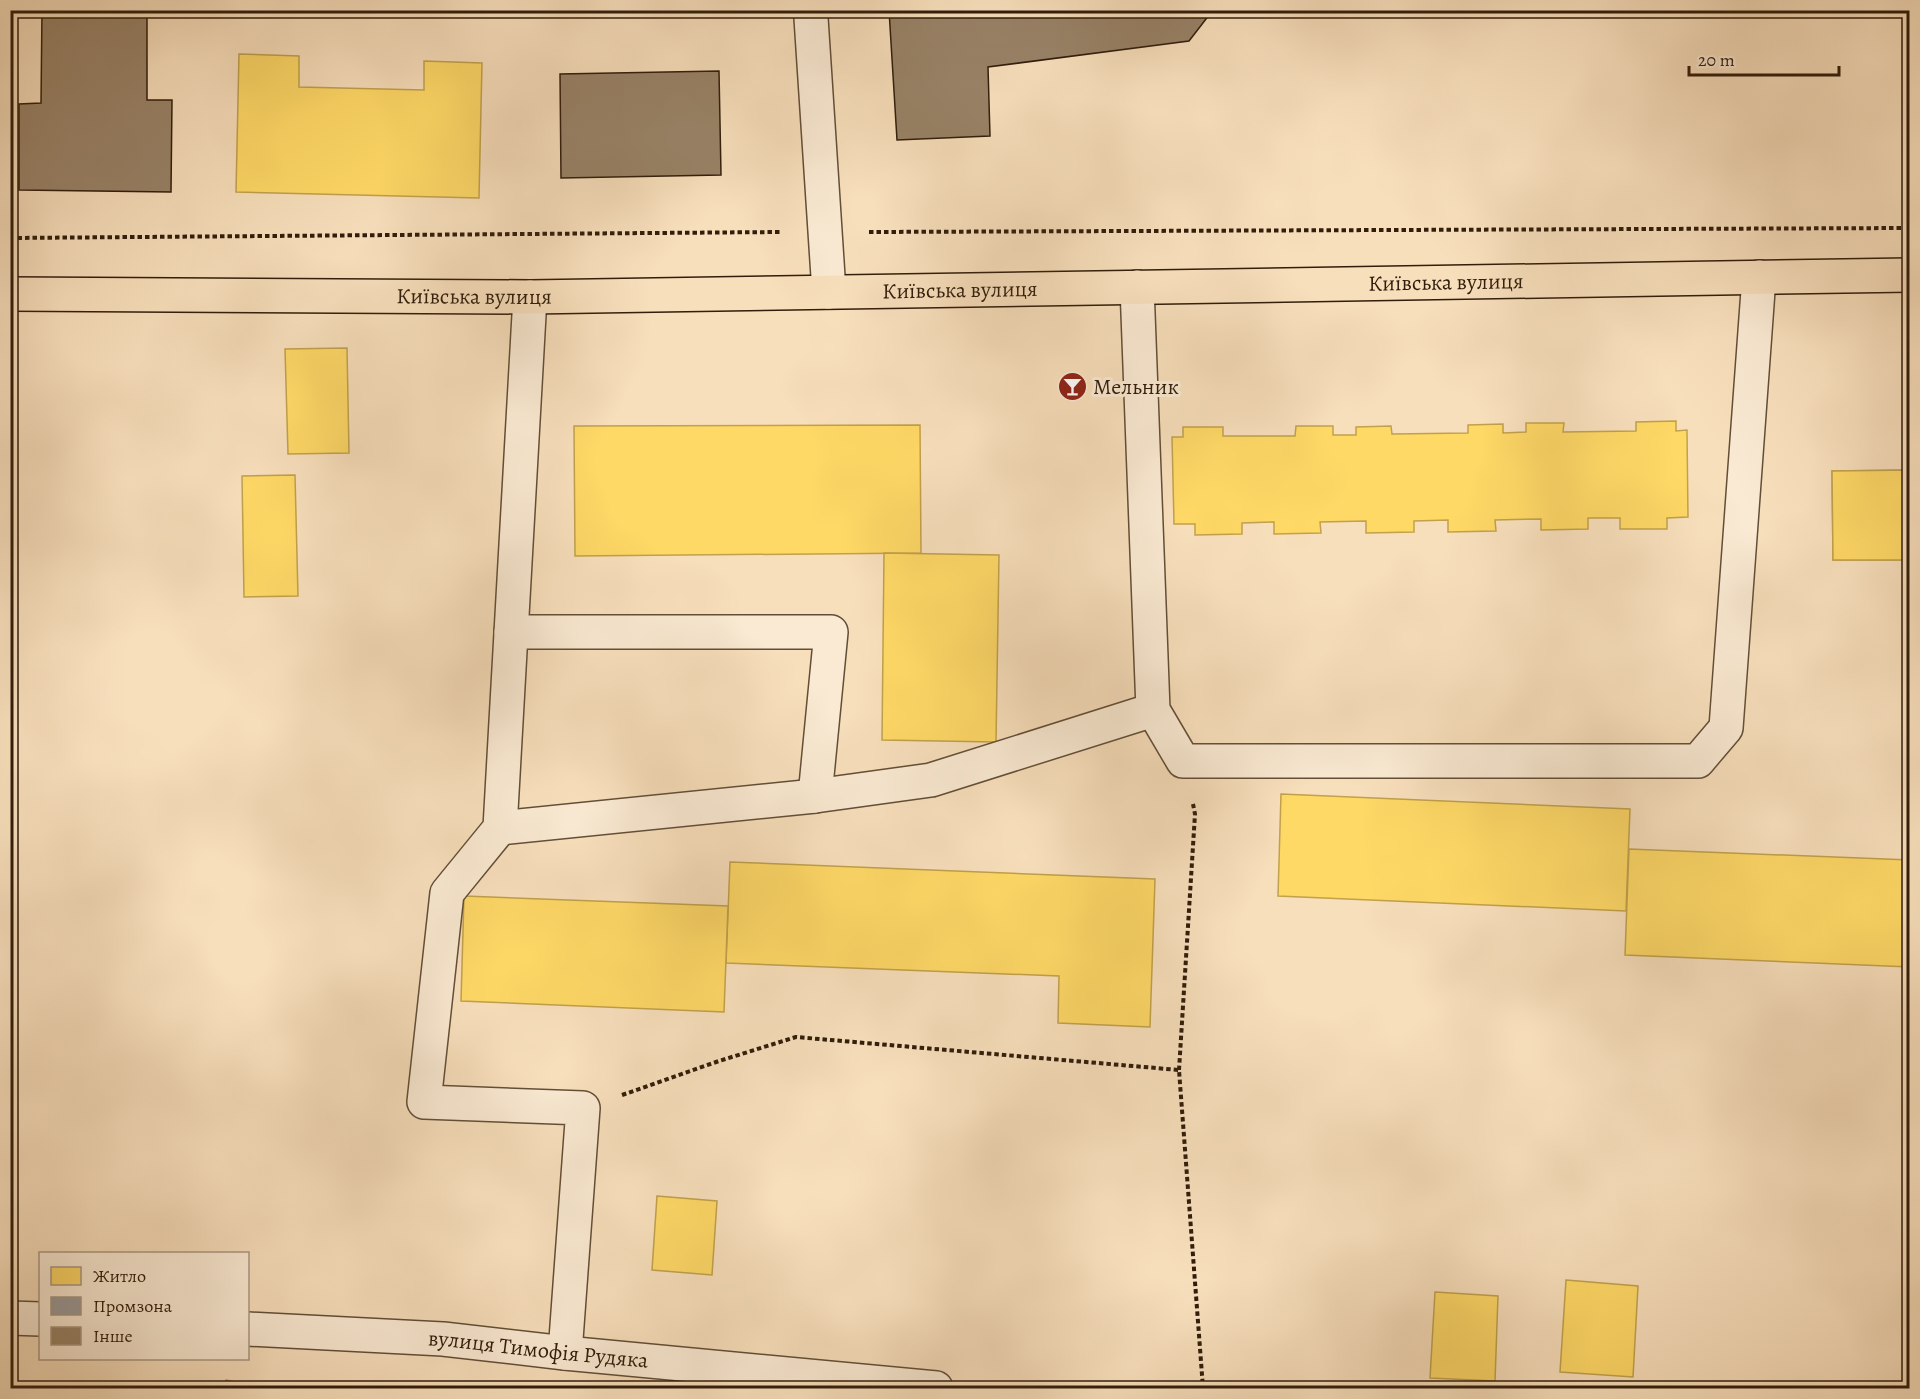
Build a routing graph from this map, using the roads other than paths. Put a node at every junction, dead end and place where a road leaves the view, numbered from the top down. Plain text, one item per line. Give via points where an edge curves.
1 (811, 18) dead end
2 (1910, 275) edge
3 (1759, 277) junction
4 (1137, 287) junction
5 (829, 292) junction
6 (10, 294) edge
7 (530, 297) junction
8 (511, 632) junction
9 (1153, 710) junction
10 (815, 796) junction
11 (500, 828) junction
12 (10, 1318) edge
13 (39, 1319) edge
14 (249, 1329) edge
15 (565, 1353) junction
16 (936, 1389) edge

1 - 5 street
2 - 3 main road, Київська вулиця
3 - 4 main road, Київська вулиця
3 - 9 street via 1726,728 1698,762 1183,761
4 - 5 main road, Київська вулиця
4 - 9 street
5 - 7 main road, Київська вулиця
6 - 7 main road, Київська вулиця
7 - 8 street
8 - 10 street via 831,632
8 - 11 street
9 - 10 street via 931,780
10 - 11 street
11 - 15 street via 447,893 424,1102 583,1108
12 - 13 street
14 - 15 street, вулиця Тимофія Рудяка via 443,1339
15 - 16 street, вулиця Тимофія Рудяка

